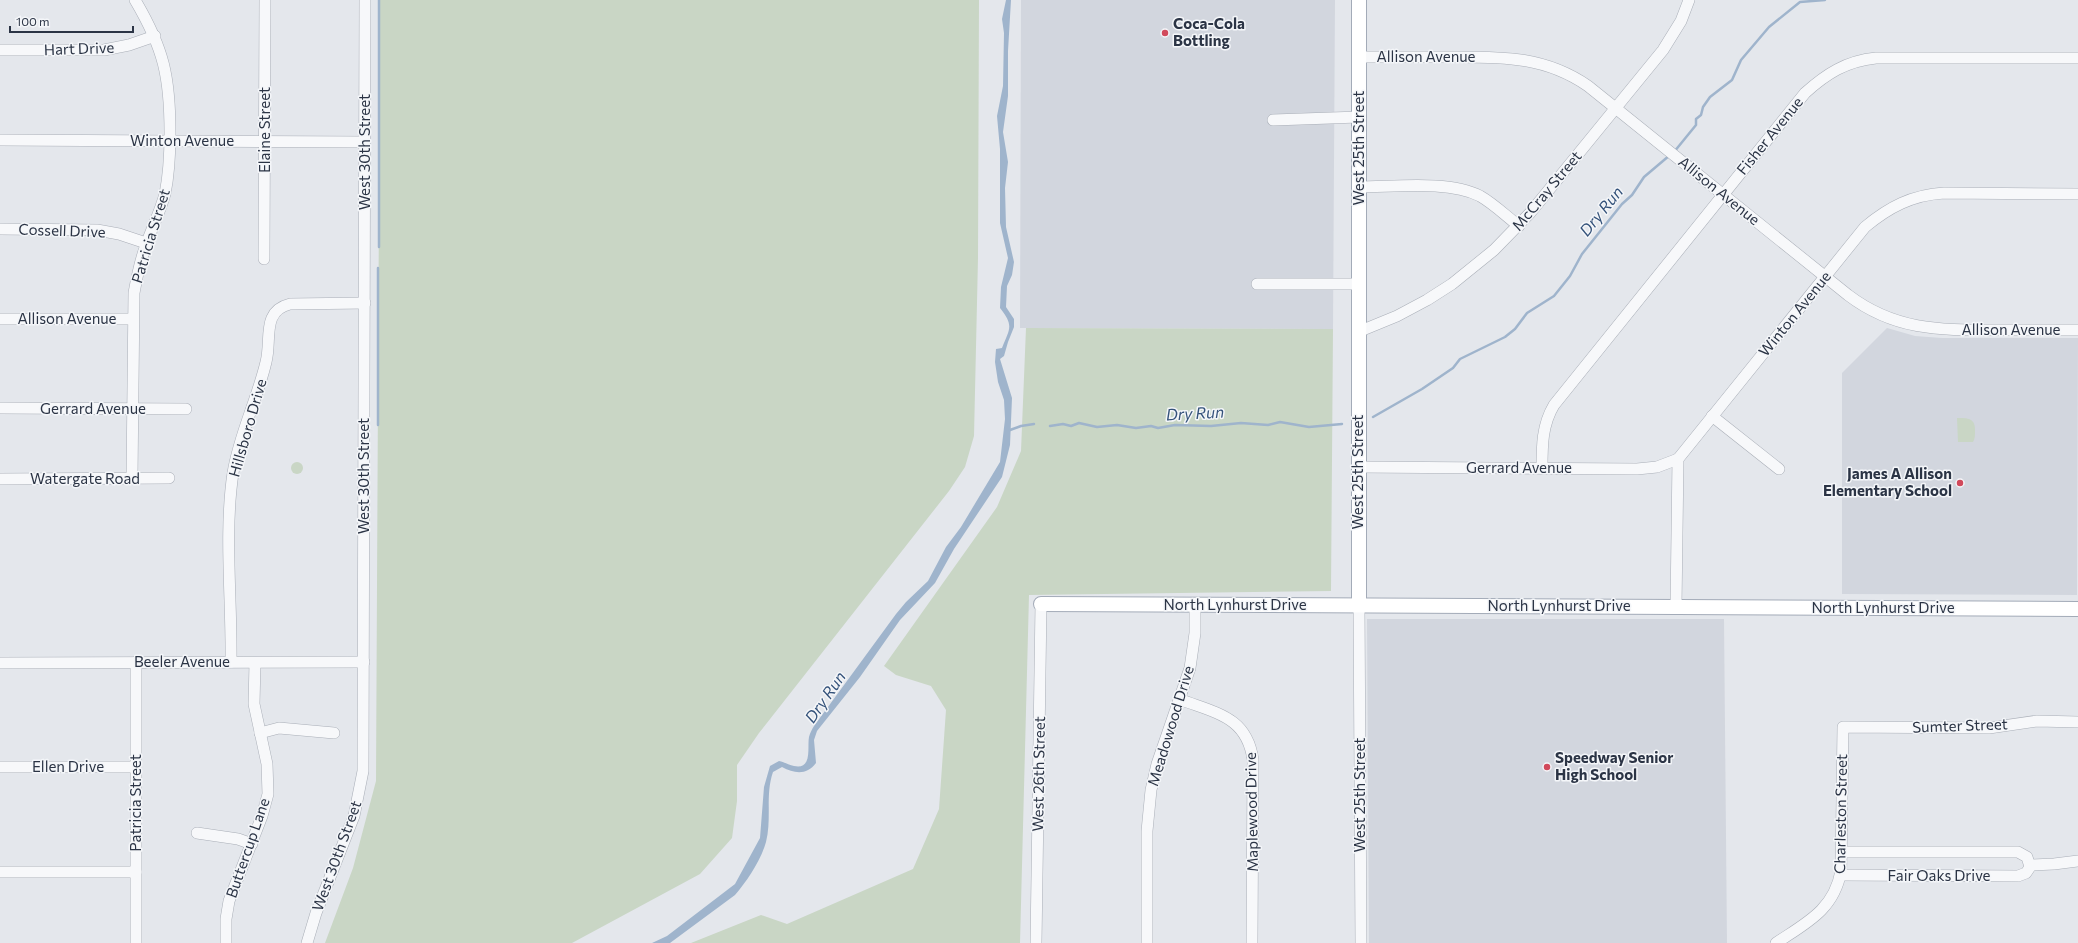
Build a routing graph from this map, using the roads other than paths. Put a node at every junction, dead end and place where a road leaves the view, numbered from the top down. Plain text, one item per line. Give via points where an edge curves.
1 (135, 0) edge
2 (265, 0) edge
3 (365, 0) edge
4 (1359, 0) edge
5 (1689, 0) edge
6 (155, 36) junction
7 (0, 50) edge
8 (1359, 57) junction
9 (2078, 58) edge
10 (1616, 108) junction
11 (1359, 117) junction
12 (1273, 120) dead end
13 (0, 140) edge
14 (170, 141) junction
15 (265, 141) junction
16 (365, 142) junction
17 (1359, 187) junction
18 (1724, 194) junction
19 (2078, 194) edge
20 (1519, 226) junction
21 (0, 229) edge
22 (146, 243) junction
23 (264, 259) dead end
24 (1825, 276) junction
25 (1257, 284) dead end
26 (1358, 284) junction
27 (365, 303) junction
28 (0, 319) edge
29 (133, 319) junction
30 (2078, 330) edge
31 (1358, 332) junction
32 (0, 408) edge
33 (133, 409) junction
34 (186, 409) dead end
35 (1712, 416) junction
36 (1678, 459) junction
37 (1358, 467) junction
38 (1542, 468) junction
39 (1779, 469) dead end
40 (132, 478) junction
41 (169, 478) dead end
42 (0, 479) edge
43 (1041, 604) joint
44 (1195, 605) junction
45 (1359, 605) junction
46 (1676, 607) junction
47 (2078, 609) edge
48 (0, 662) edge
49 (136, 662) junction
50 (231, 662) junction
51 (364, 662) junction
52 (255, 663) junction
53 (1179, 700) junction
54 (2078, 722) edge
55 (1842, 727) joint
56 (260, 733) junction
57 (334, 733) dead end
58 (0, 767) edge
59 (136, 767) junction
60 (197, 833) dead end
61 (252, 844) junction
62 (1842, 852) junction
63 (2078, 861) edge
64 (2030, 864) junction
65 (0, 872) edge
66 (136, 872) junction
67 (1840, 875) junction
68 (136, 943) edge
69 (226, 943) edge
70 (307, 943) edge
71 (1036, 943) edge
72 (1147, 943) edge
73 (1252, 943) edge
74 (1361, 943) edge
75 (1776, 943) edge

1 - 6 street, Patricia Street
2 - 15 street, Elaine Street
3 - 16 street, West 30th Street
4 - 8 main road, West 25th Street
5 - 10 street, McCray Street via 1670,41
6 - 7 street, Hart Drive via 129,46 104,50
6 - 14 street, Patricia Street via 163,58 169,88
8 - 10 street, Allison Avenue via 1522,59 1547,65 1568,74
8 - 11 main road, West 25th Street
9 - 18 street, Fisher Avenue via 1883,58 1846,65 1822,78 1805,93
10 - 18 street, Allison Avenue
10 - 20 street, McCray Street
11 - 12 street
11 - 17 main road, West 25th Street
13 - 14 street, Winton Avenue
14 - 15 street, Winton Avenue
14 - 22 street, Patricia Street via 165,193
15 - 16 street, Winton Avenue
15 - 23 street, Elaine Street
16 - 27 street, West 30th Street
17 - 20 street via 1461,189 1486,200
17 - 26 main road, West 25th Street
18 - 24 street, Allison Avenue
18 - 38 street, Fisher Avenue via 1554,405 1545,426
19 - 24 street, Winton Avenue via 1944,193 1909,200 1887,210 1871,222
20 - 31 street, McCray Street via 1485,258 1446,288 1403,312
21 - 22 street, Cossell Drive via 97,230
22 - 29 street, Patricia Street via 136,281
24 - 30 street, Allison Avenue via 1870,310 1914,326 1945,330
24 - 35 street, Winton Avenue
25 - 26 street
26 - 31 main road, West 25th Street
27 - 50 street, Hillsboro Drive via 290,304 280,308 271,317 266,364 233,473 230,521
27 - 51 street, West 30th Street
28 - 29 street, Allison Avenue
29 - 33 street, Patricia Street
31 - 37 main road, West 25th Street
32 - 33 street, Gerrard Avenue
33 - 34 street, Gerrard Avenue
33 - 40 street, Patricia Street
35 - 36 street, Winton Avenue
35 - 39 street
36 - 38 street, Gerrard Avenue via 1657,467 1641,469
36 - 46 street
37 - 38 street, Gerrard Avenue
37 - 45 main road, West 25th Street
40 - 41 street, Watergate Road
40 - 42 street, Watergate Road
43 - 44 main road, North Lynhurst Drive
43 - 71 street, West 26th Street
44 - 45 main road, North Lynhurst Drive
44 - 53 street, Meadowood Drive via 1192,659
45 - 46 main road, North Lynhurst Drive
45 - 74 street, West 25th Street
46 - 47 main road, North Lynhurst Drive
48 - 49 street, Beeler Avenue
49 - 50 street, Beeler Avenue
49 - 59 street, Patricia Street
50 - 52 street, Beeler Avenue
51 - 52 street, Beeler Avenue
51 - 70 street, West 30th Street via 364,771 359,798
52 - 56 street, Buttercup Lane via 254,704
53 - 72 street, Meadowood Drive via 1157,764 1149,801
53 - 73 street, Maplewood Drive via 1234,722 1247,737 1252,748
54 - 55 street, Sumter Street via 2035,721 1989,728
55 - 62 street, Charleston Street
56 - 57 street via 279,728
56 - 61 street, Buttercup Lane via 267,764 268,794
58 - 59 street, Ellen Drive
59 - 66 street, Patricia Street
60 - 61 street via 238,839
61 - 69 street, Buttercup Lane via 229,901
62 - 64 street, Fair Oaks Drive via 2018,852 2028,857
62 - 67 street, Charleston Street
63 - 64 street
64 - 67 street, Fair Oaks Drive via 2026,874 2018,876
65 - 66 street
66 - 68 street, Patricia Street
67 - 75 street, Charleston Street via 1834,893 1824,909

